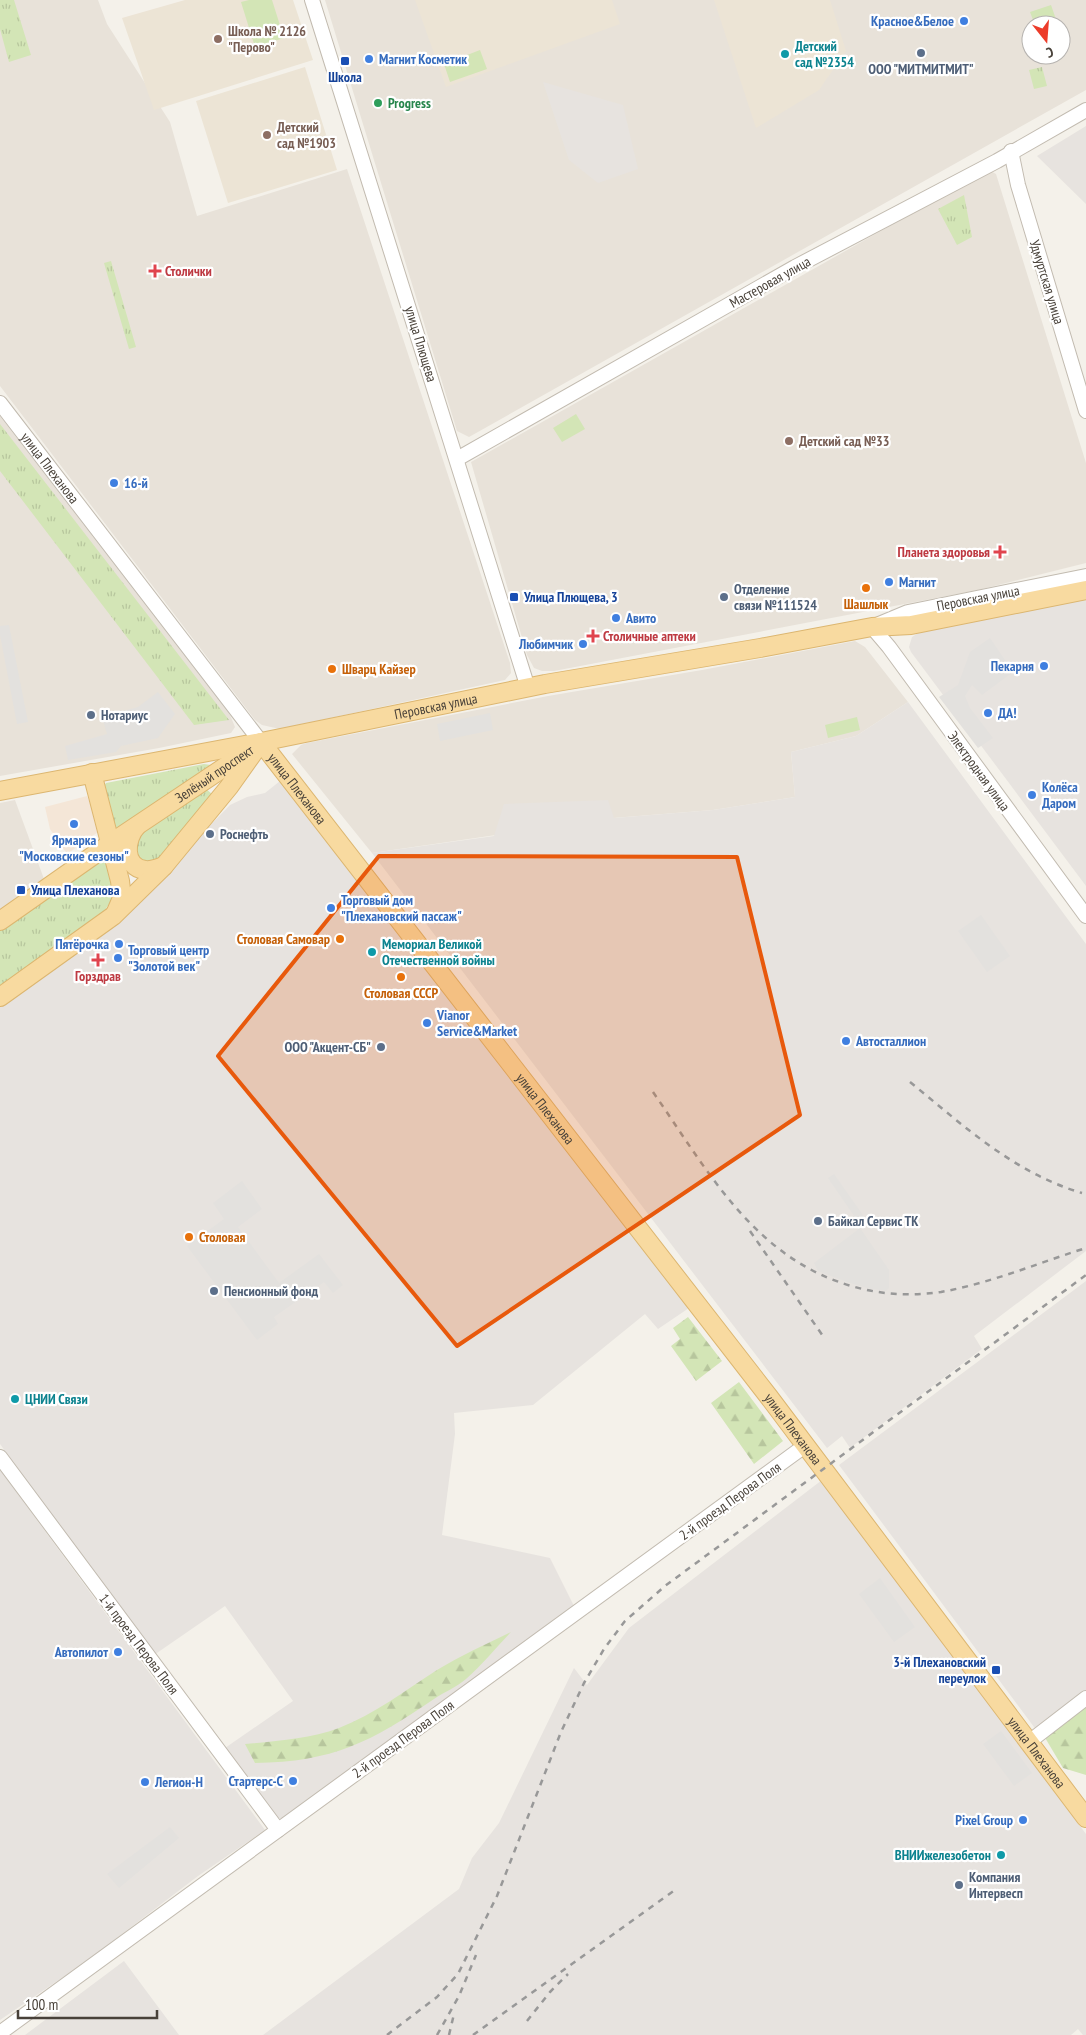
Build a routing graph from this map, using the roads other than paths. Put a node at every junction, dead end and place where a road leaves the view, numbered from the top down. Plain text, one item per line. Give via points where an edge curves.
1 (312, 0) edge
2 (1086, 110) edge
3 (1012, 152) junction
4 (0, 403) edge
5 (1086, 411) edge
6 (457, 459) junction
7 (1086, 576) edge
8 (1086, 590) edge
9 (872, 627) junction
10 (528, 688) junction
11 (262, 742) junction
12 (92, 774) junction
13 (0, 790) edge
14 (137, 825) junction
15 (111, 843) junction
16 (164, 866) junction
17 (113, 916) junction
18 (1086, 916) edge
19 (0, 921) edge
20 (0, 997) edge
21 (806, 1445) junction
22 (0, 1457) edge
23 (1086, 1698) edge
24 (1029, 1742) junction
25 (1086, 1818) edge
26 (278, 1830) junction
27 (0, 2033) edge

1 - 6 street, улица Плющева
2 - 3 street, Мастеровая улица
3 - 5 street, Удмуртская улица via 1018,185
3 - 6 street, Мастеровая улица via 795,268
4 - 11 street, улица Плеханова
6 - 10 street, улица Плющева
7 - 9 street, Перовская улица via 908,612
8 - 9 main road, Перовская улица via 911,625
9 - 10 main road, Перовская улица
9 - 18 street, Электродная улица
10 - 11 main road, Перовская улица
11 - 12 main road, Перовская улица
11 - 14 main road, Зелёный проспект
11 - 16 main road, Зелёный проспект
11 - 21 main road, улица Плеханова
12 - 13 main road, Перовская улица
12 - 15 main road
14 - 15 main road, Зелёный проспект
14 - 16 main road via 128,840 130,860 134,866 147,870
15 - 17 main road via 122,898
15 - 19 main road, Зелёный проспект
16 - 17 main road, Зелёный проспект
17 - 20 main road, Зелёный проспект
21 - 24 main road, улица Плеханова
21 - 26 street, 2-й проезд Перова Поля
22 - 26 street, 1-й проезд Перова Поля
23 - 24 street
24 - 25 main road, улица Плеханова
26 - 27 street, 2-й проезд Перова Поля

